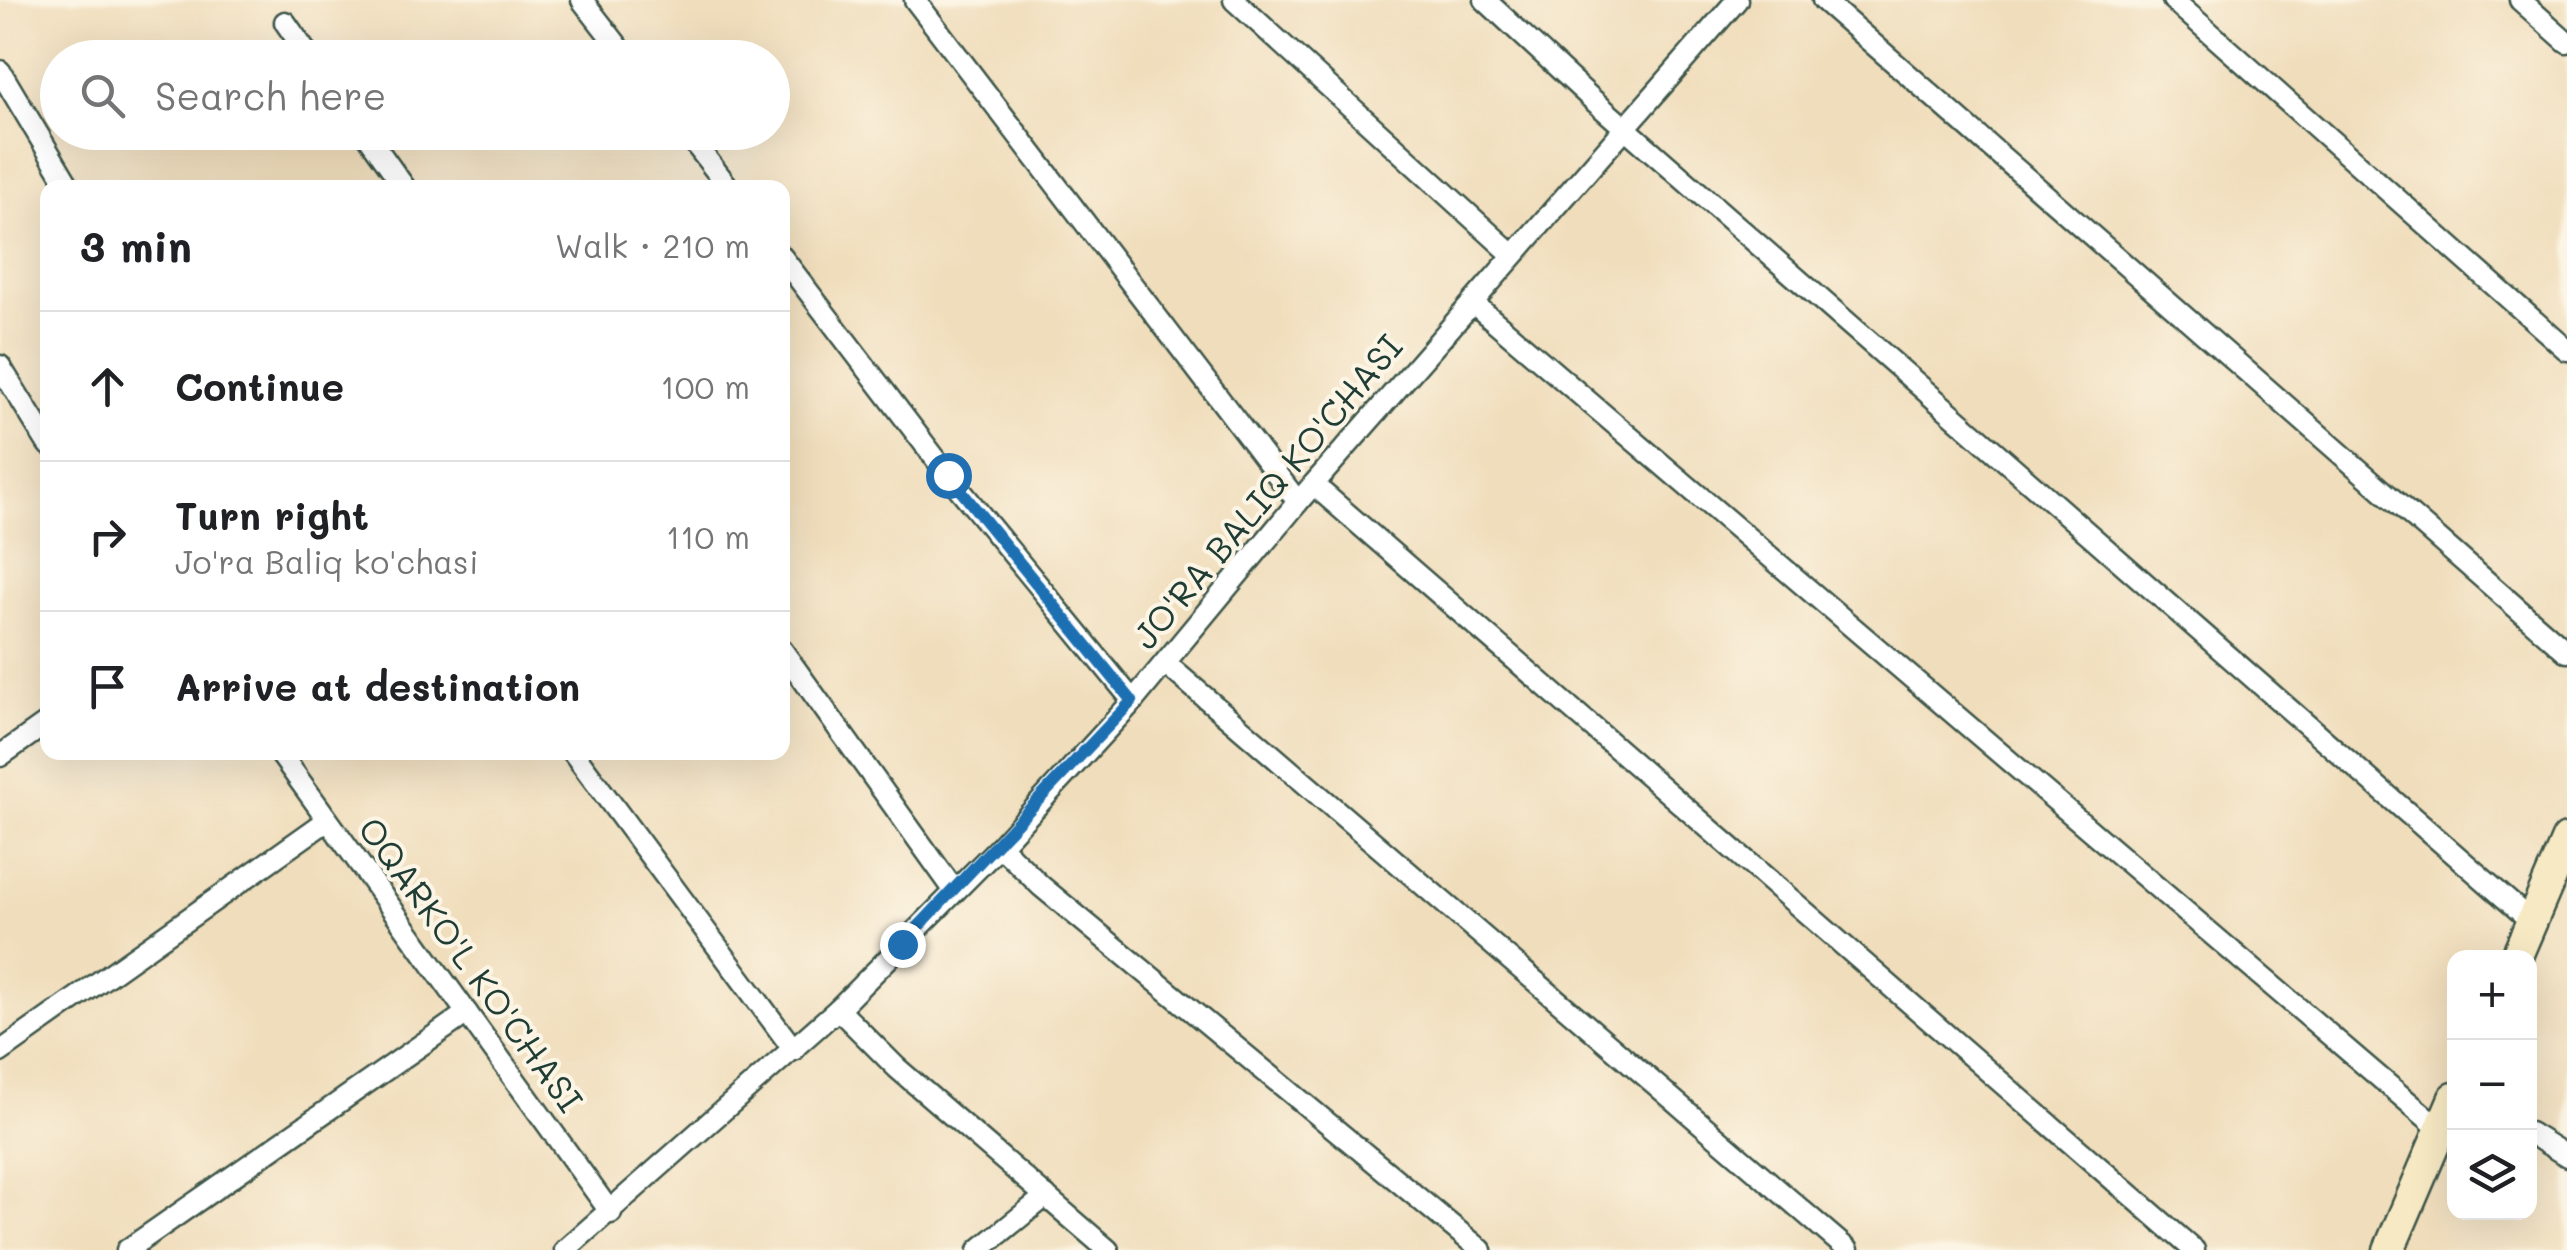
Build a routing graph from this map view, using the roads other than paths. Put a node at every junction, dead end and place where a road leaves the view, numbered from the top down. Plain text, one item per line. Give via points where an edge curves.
1 (582, 0) edge
2 (915, 0) edge
3 (1234, 0) edge
4 (1485, 0) edge
5 (1737, 0) edge
6 (1824, 0) edge
7 (2173, 0) edge
8 (2520, 0) edge
9 (285, 22) dead end
10 (298, 40) edge
11 (614, 40) edge
12 (2567, 42) edge
13 (0, 71) edge
14 (1624, 125) junction
15 (40, 138) edge
16 (47, 150) edge
17 (378, 150) edge
18 (700, 150) edge
19 (65, 180) edge
20 (399, 180) edge
21 (723, 180) edge
22 (1512, 255) junction
23 (790, 268) edge
24 (1474, 302) junction
25 (2567, 350) edge
26 (0, 366) edge
27 (40, 431) edge
28 (1314, 485) junction
29 (1298, 502) junction
30 (2567, 652) edge
31 (790, 661) edge
32 (1165, 663) junction
33 (1132, 701) junction
34 (40, 728) edge
35 (0, 756) edge
36 (284, 760) edge
37 (580, 760) edge
38 (325, 822) junction
39 (2567, 839) edge
40 (1000, 846) junction
41 (2560, 873) edge
42 (954, 890) junction
43 (2531, 921) junction
44 (2519, 950) edge
45 (838, 1009) junction
46 (466, 1013) junction
47 (794, 1050) junction
48 (0, 1052) edge
49 (2447, 1114) edge
50 (2440, 1130) junction
51 (2537, 1137) edge
52 (2567, 1156) edge
53 (1046, 1196) junction
54 (611, 1213) junction
55 (128, 1250) edge
56 (565, 1250) edge
57 (979, 1250) edge
58 (1108, 1250) edge
59 (1481, 1250) edge
60 (1848, 1250) edge
61 (2194, 1250) edge
62 (2389, 1250) edge

1 - 11 street
2 - 29 street
3 - 22 street
4 - 14 street
5 - 14 street, JO'RA BALIQ KO'CHASI
6 - 30 street
7 - 25 street
8 - 12 street
9 - 10 street
13 - 15 street
14 - 22 street, JO'RA BALIQ KO'CHASI
14 - 43 street
16 - 19 street
17 - 20 street
18 - 21 street
22 - 24 street, JO'RA BALIQ KO'CHASI
23 - 33 street
24 - 28 street, JO'RA BALIQ KO'CHASI
24 - 50 street
26 - 27 street
28 - 29 street, JO'RA BALIQ KO'CHASI
28 - 61 street
29 - 32 street, JO'RA BALIQ KO'CHASI
31 - 42 street
32 - 33 street, JO'RA BALIQ KO'CHASI
32 - 60 street
33 - 40 street, JO'RA BALIQ KO'CHASI
34 - 35 street
36 - 38 street, OQARKO'L KO'CHASI
37 - 47 street
38 - 46 street, OQARKO'L KO'CHASI
38 - 48 street
39 - 41 street
40 - 42 street, JO'RA BALIQ KO'CHASI
40 - 59 street
41 - 43 street
42 - 45 street, JO'RA BALIQ KO'CHASI
43 - 44 street
45 - 47 street, JO'RA BALIQ KO'CHASI
45 - 53 street
46 - 54 street, OQARKO'L KO'CHASI
46 - 55 street
47 - 54 street, JO'RA BALIQ KO'CHASI
49 - 50 street
50 - 62 street
51 - 52 street
53 - 57 street
53 - 58 street
54 - 56 street, JO'RA BALIQ KO'CHASI

